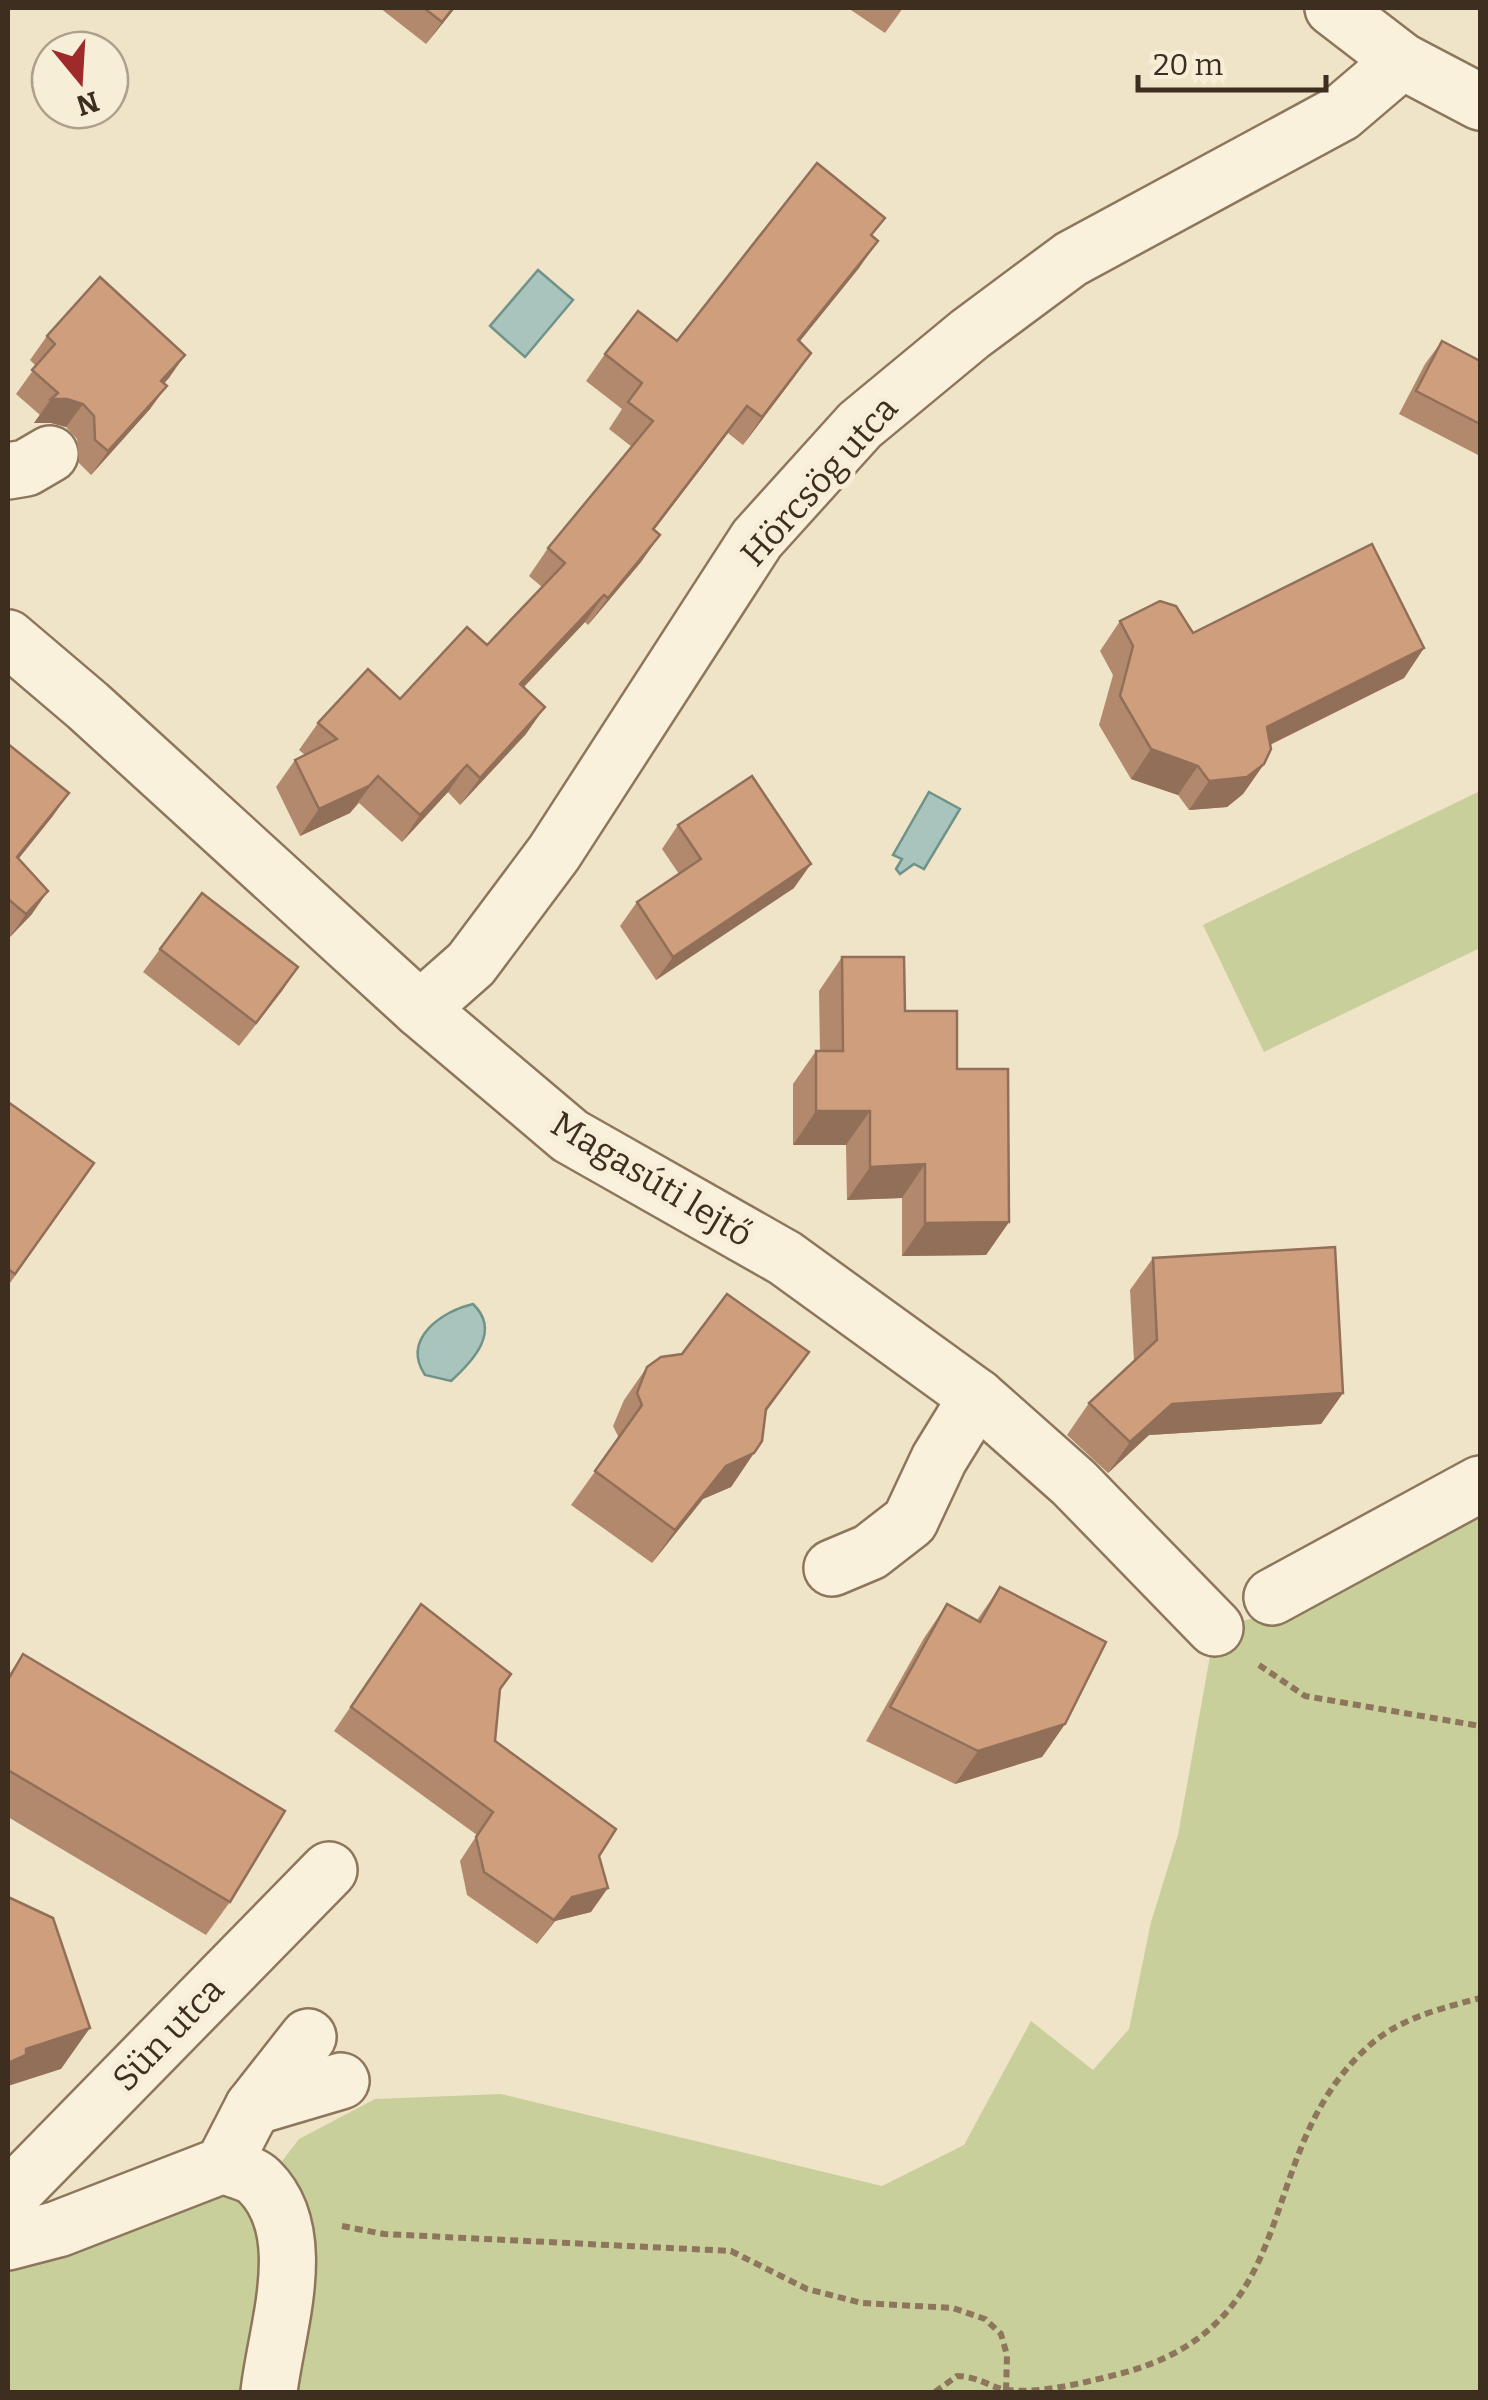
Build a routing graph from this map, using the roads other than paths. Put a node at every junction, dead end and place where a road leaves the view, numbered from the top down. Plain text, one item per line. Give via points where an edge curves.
1 (1333, 8) edge
2 (1402, 61) junction
3 (1480, 102) edge
4 (8, 638) edge
5 (420, 1010) junction
6 (977, 1397) junction
7 (1480, 1484) edge
8 (832, 1568) dead end
9 (1272, 1596) dead end
10 (1215, 1628) dead end
11 (329, 1870) dead end
12 (308, 2037) dead end
13 (341, 2081) dead end
14 (254, 2107) junction
15 (223, 2165) junction
16 (8, 2198) edge
17 (8, 2242) edge
18 (269, 2392) edge

1 - 2 street
2 - 3 street
2 - 5 street, Hörcsög utca via 1341,114 1071,259 860,425 757,538 554,853 470,964
4 - 5 street, Magasúti lejtő
5 - 6 street, Magasúti lejtő via 570,1136 785,1258
6 - 8 street via 910,1520 870,1552
6 - 10 street, Magasúti lejtő via 1074,1483
7 - 9 street
11 - 16 street, Sün utca
12 - 14 street
13 - 14 street
14 - 15 street
15 - 17 street
15 - 18 street via 258,2179 282,2215 288,2260

